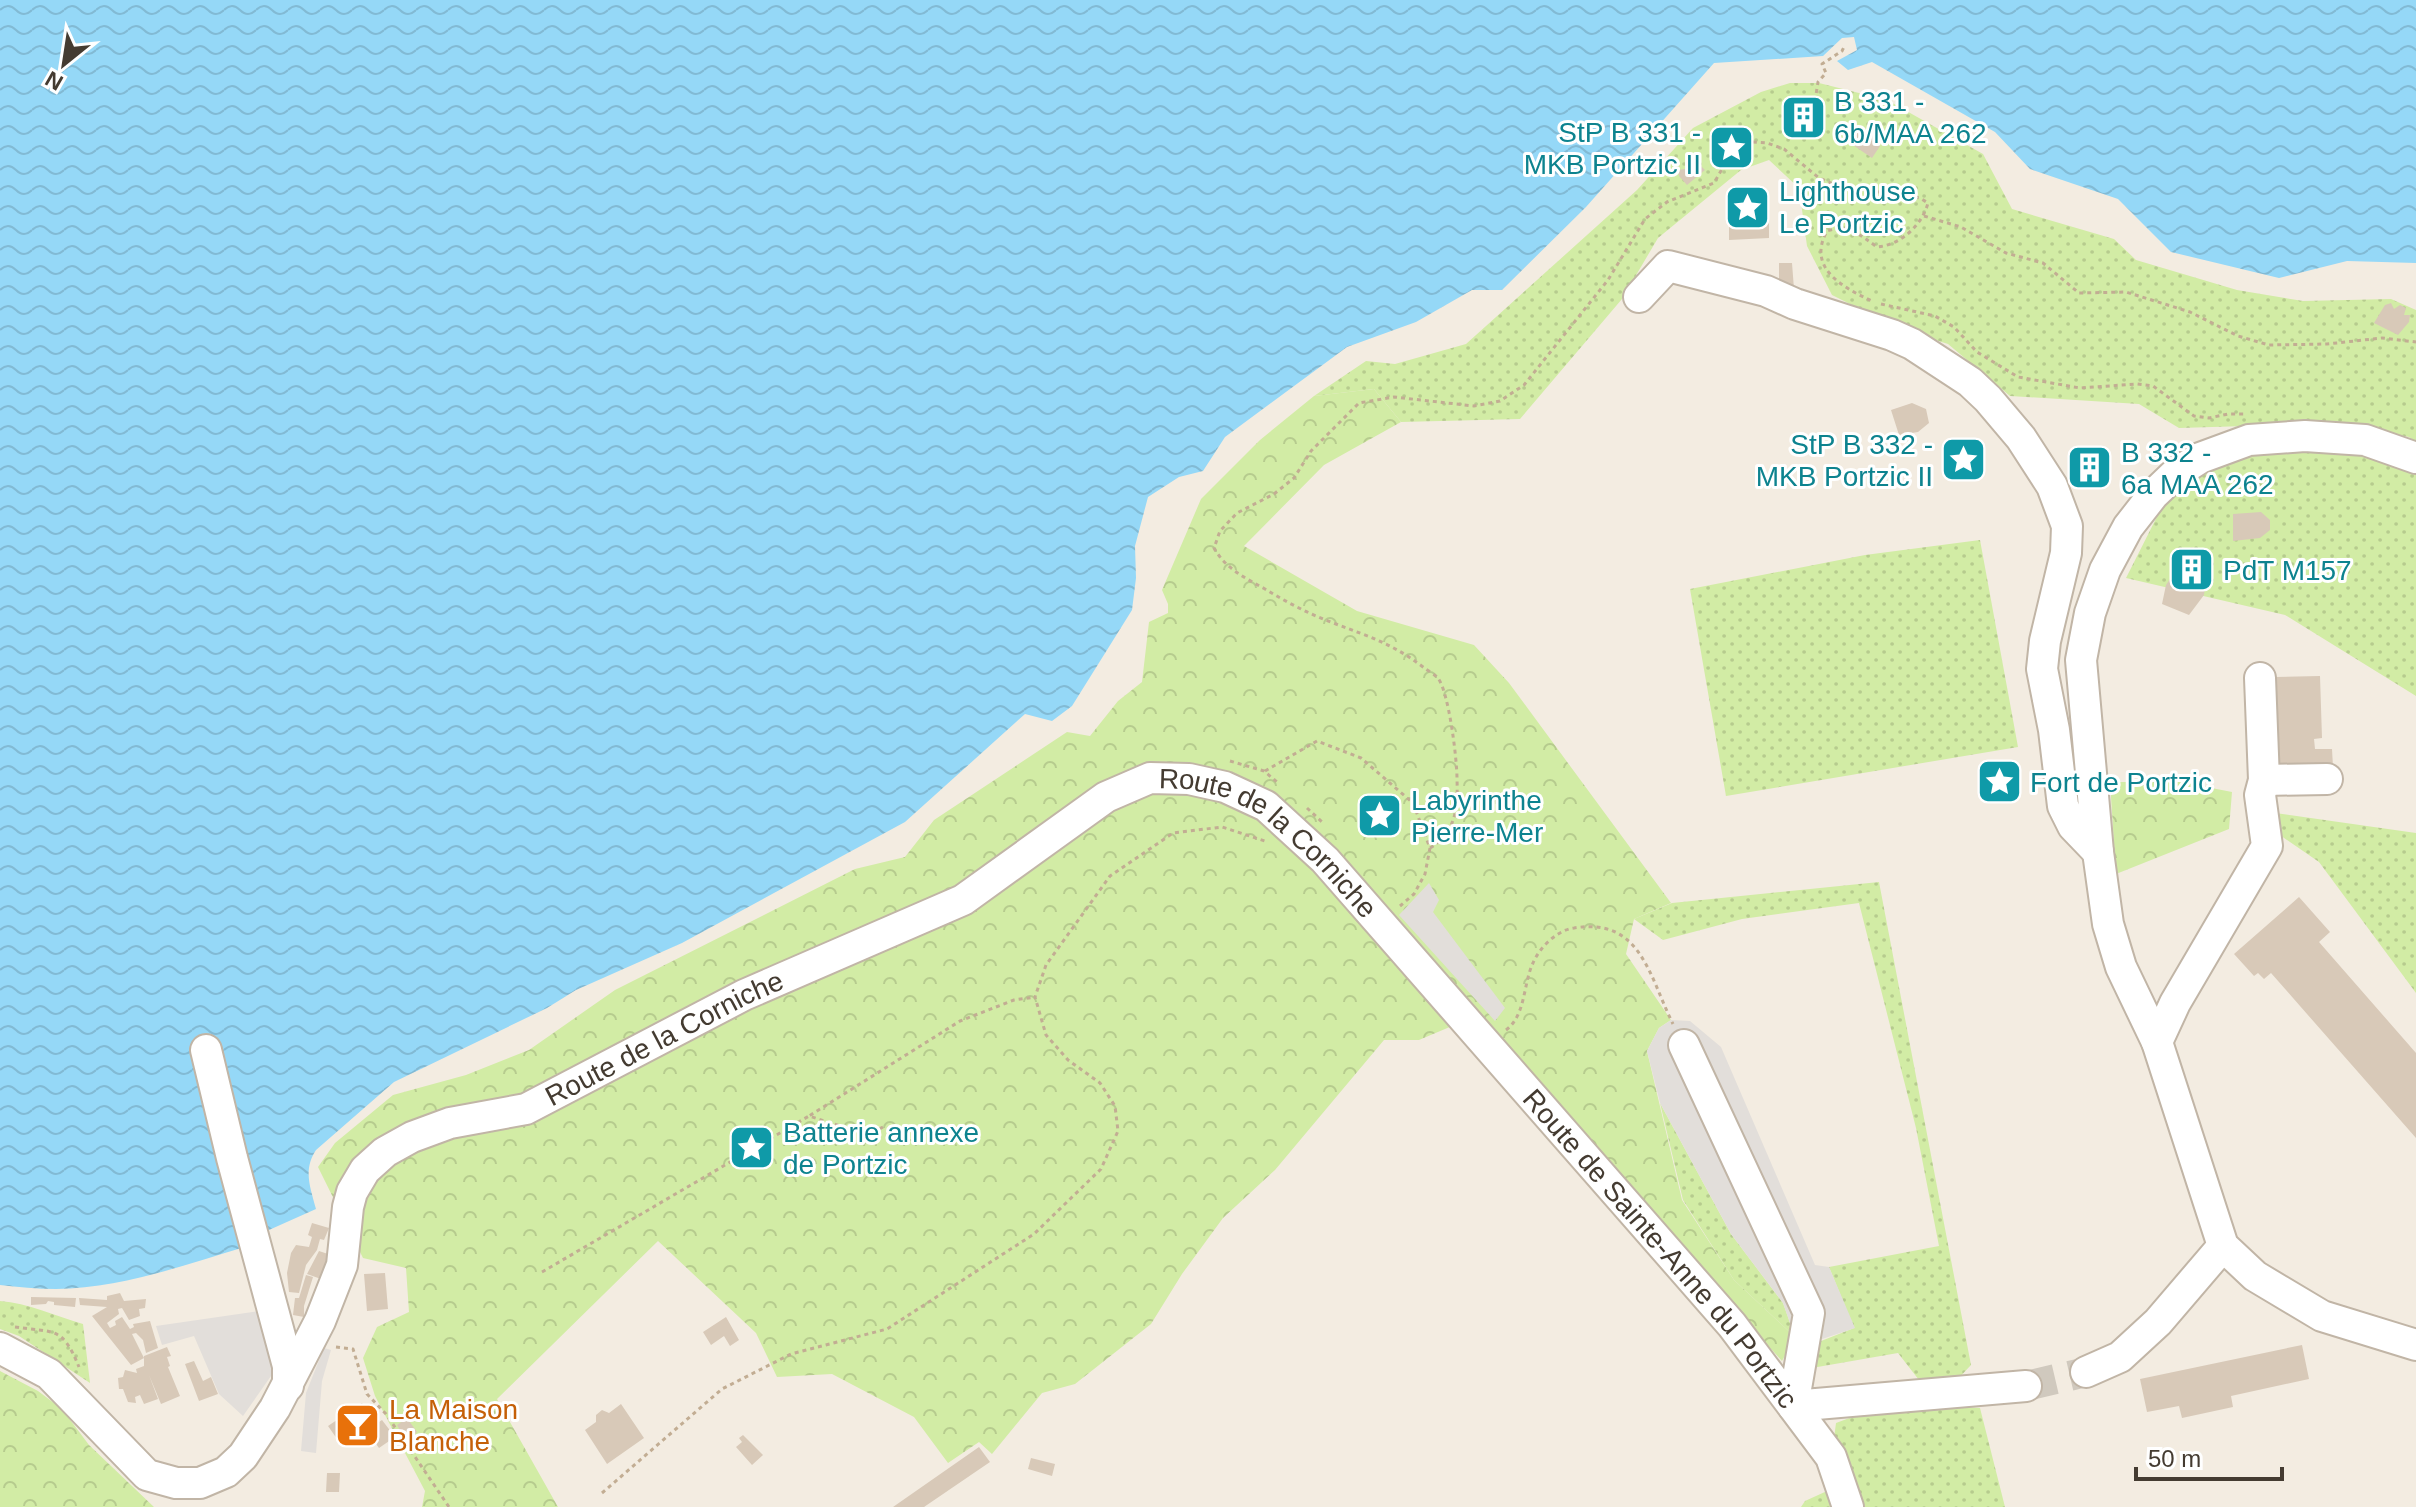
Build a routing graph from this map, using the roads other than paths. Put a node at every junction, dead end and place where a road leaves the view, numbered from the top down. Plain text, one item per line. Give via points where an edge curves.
1 (1639, 297) dead end
2 (2416, 458) edge
3 (2260, 678) dead end
4 (2327, 779) dead end
5 (2264, 780) junction
6 (2098, 852) junction
7 (1450, 1006) joint
8 (2157, 1042) junction
9 (1684, 1045) road end
10 (206, 1050) dead end
11 (2223, 1246) junction
12 (7, 1337) edge
13 (2416, 1345) edge
14 (2086, 1372) tunnel mouth
15 (288, 1386) junction
16 (2026, 1386) tunnel mouth
17 (1793, 1406) junction
18 (201, 1495) edge
19 (1848, 1507) edge

1 - 6 street via 1668,266 1766,291 1912,344 1970,382 2005,417 2052,486 2067,526 2042,669 2063,806 2073,826
2 - 6 street via 2365,440 2249,440 2200,458 2153,495 2105,570 2081,660
3 - 5 street
4 - 5 street
5 - 8 street via 2260,795 2267,846
6 - 8 street via 2108,924 2121,967
7 - 15 street, Route de la Corniche via 1325,860 1266,806 1225,787 1150,778 1106,797 963,900 744,995 526,1109 450,1123 385,1152 352,1192 342,1265
7 - 17 street, Route de Sainte-Anne du Portzic via 1732,1325
8 - 11 street
9 - 17 street via 1809,1313
10 - 15 street via 288,1366
11 - 13 street via 2255,1276 2322,1316
11 - 14 street via 2149,1331 2120,1357
12 - 18 street, Route de la Corniche via 147,1475
15 - 18 street, Route de la Corniche via 243,1456
16 - 17 street
17 - 19 street, Route de Sainte-Anne du Portzic via 1831,1457

